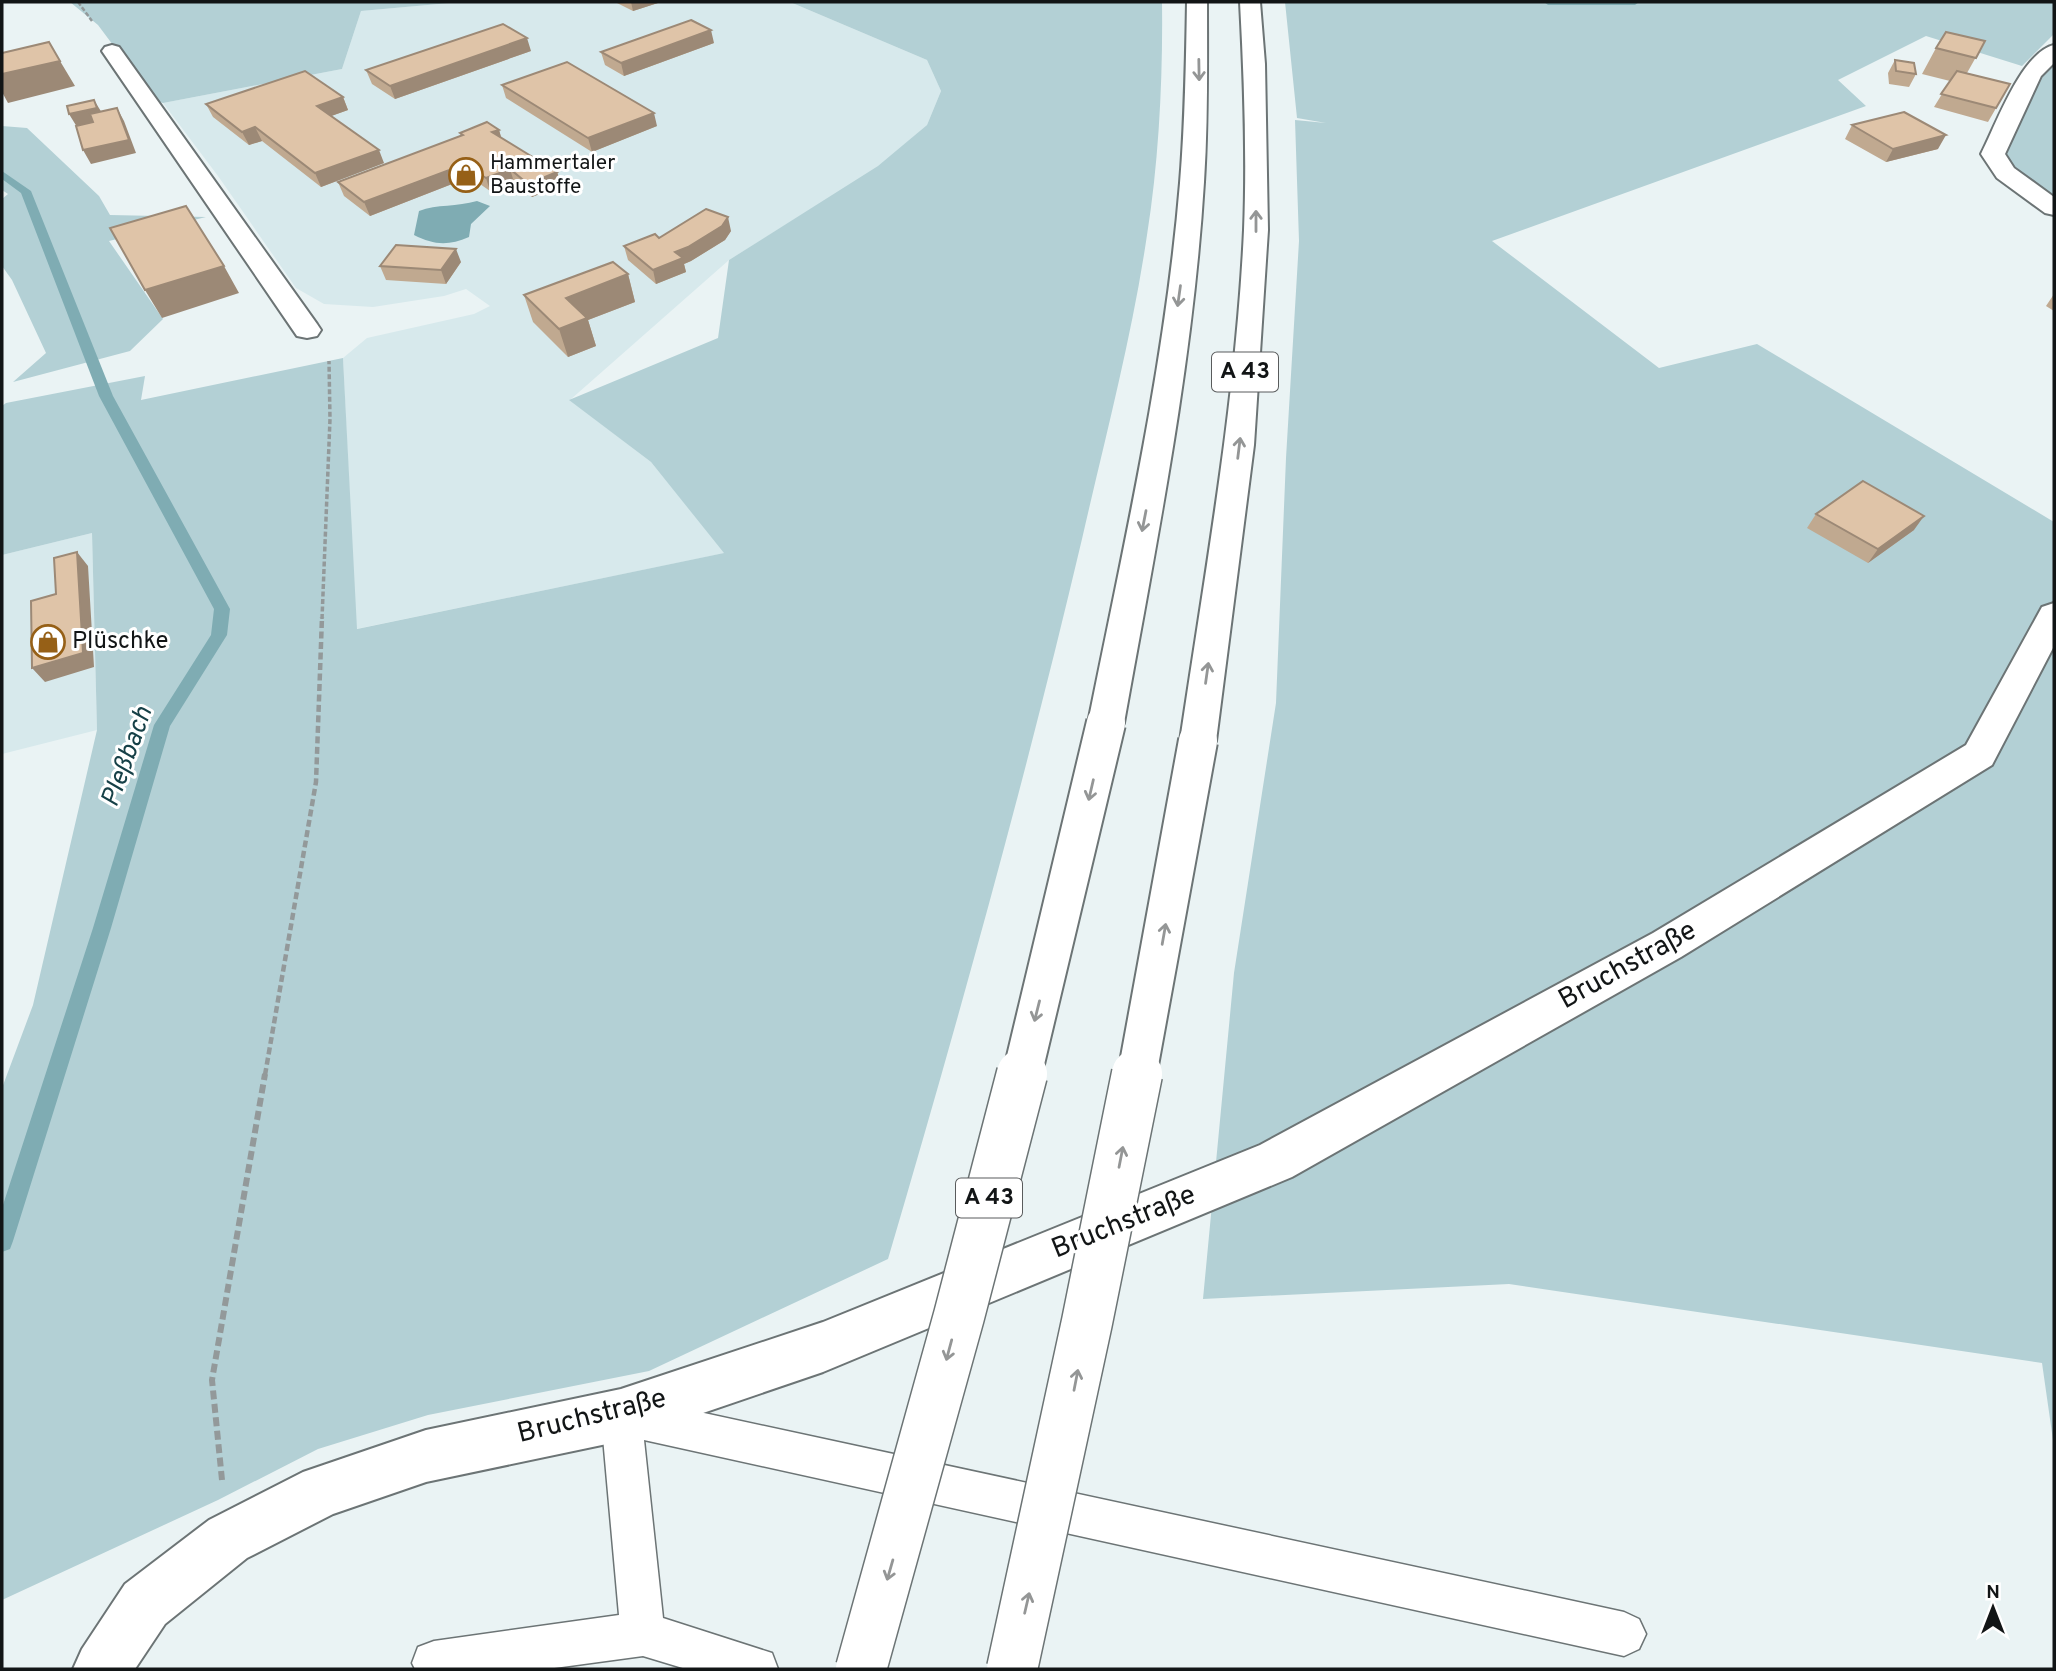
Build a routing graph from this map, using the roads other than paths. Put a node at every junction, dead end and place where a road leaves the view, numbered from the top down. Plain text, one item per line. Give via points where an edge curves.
1 (1197, 2) edge
2 (1250, 2) edge
3 (112, 51) dead end
4 (2054, 51) edge
5 (2054, 208) edge
6 (307, 330) dead end
7 (2054, 615) edge
8 (621, 1415) junction
9 (643, 1634) junction
10 (1624, 1634) dead end
11 (434, 1663) dead end
12 (102, 1669) edge
13 (756, 1669) edge
14 (861, 1669) edge
15 (1012, 1669) edge

1 -> 14 main road, A 43, bridge via 1199,81 1187,237 1164,410 1106,723 1036,1018
15 -> 2 main road, A 43, bridge via 1143,1052 1198,741 1240,445 1256,230
3 - 6 main road
4 - 5 main road via 2032,73 1993,155 2005,173
7 - 8 main road, Bruchstraße via 1979,755 1667,945 1276,1161 823,1347
8 - 9 lane
8 - 10 lane
8 - 12 main road, Bruchstraße via 426,1456 322,1491 228,1539 145,1604
9 - 11 lane
9 - 13 lane

